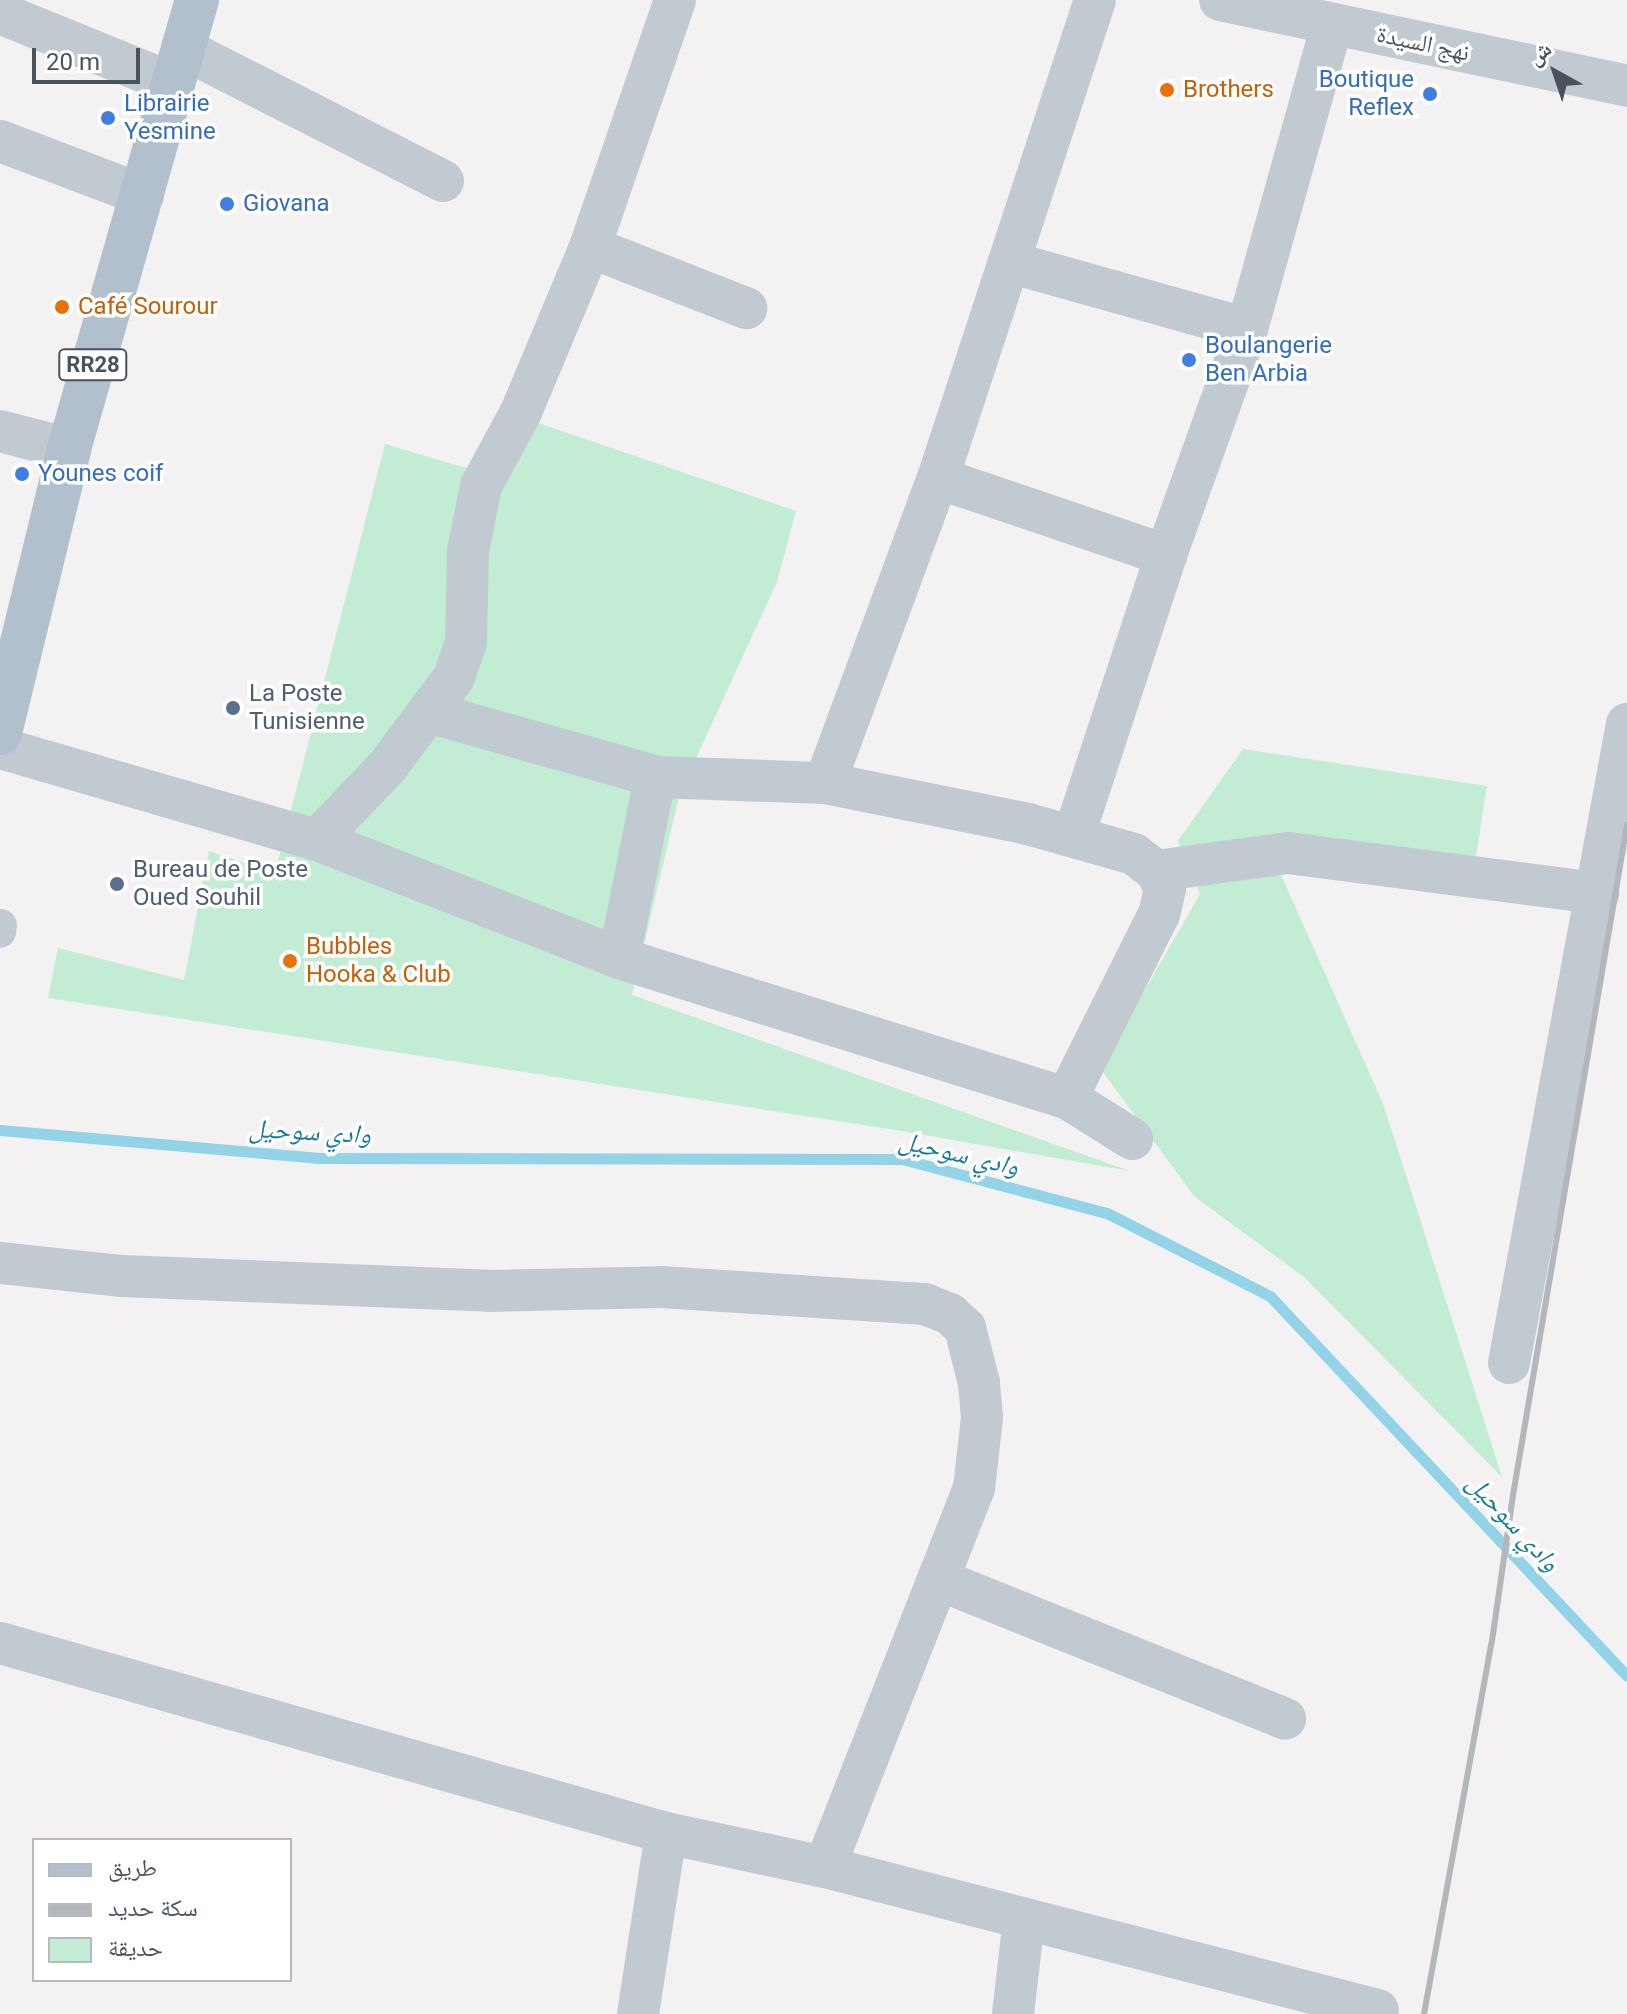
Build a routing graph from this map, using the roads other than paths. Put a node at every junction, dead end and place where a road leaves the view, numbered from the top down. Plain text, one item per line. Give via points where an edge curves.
1 (197, 0) edge
2 (675, 0) edge
3 (1095, 0) edge
4 (1221, 0) edge
5 (0, 13) edge
6 (1332, 25) junction
7 (178, 66) junction
8 (1627, 86) edge
9 (0, 141) edge
10 (443, 181) dead end
11 (143, 195) junction
12 (590, 247) junction
13 (1009, 262) junction
14 (746, 308) dead end
15 (1247, 329) junction
16 (0, 431) edge
17 (69, 449) junction
18 (938, 478) junction
19 (1166, 555) junction
20 (428, 712) junction
21 (1627, 724) edge
22 (0, 733) edge
23 (0, 748) edge
24 (658, 777) junction
25 (825, 783) junction
26 (1074, 835) junction
27 (317, 840) junction
28 (1156, 871) junction
29 (1598, 893) junction
30 (619, 958) junction
31 (1067, 1098) junction
32 (1132, 1139) dead end
33 (0, 1263) edge
34 (1509, 1363) dead end
35 (940, 1580) junction
36 (0, 1643) edge
37 (1285, 1719) dead end
38 (666, 1833) junction
39 (825, 1867) junction
40 (1024, 1919) junction
41 (1378, 2010) dead end
42 (638, 2014) edge
43 (1013, 2014) edge

1 - 7 main road, RR28
2 - 12 street
3 - 13 street
4 - 6 street, نهج السيدة
5 - 7 street
6 - 8 street, نهج السيدة
6 - 15 street
7 - 10 street
7 - 11 main road, RR28
9 - 11 street
11 - 17 main road, RR28
12 - 14 street
12 - 20 street via 521,412 481,486 468,551 466,642 454,677
13 - 15 street
13 - 18 street
15 - 19 street
16 - 17 street
17 - 22 main road, RR28
18 - 19 street
18 - 25 street
19 - 26 street
20 - 24 street
20 - 27 street via 387,767
21 - 29 street
23 - 27 street
24 - 25 street
24 - 30 street
25 - 26 street
26 - 28 street via 1134,854
27 - 30 street
28 - 29 street via 1288,853
28 - 31 street via 1165,889 1159,914
29 - 34 street
30 - 31 street
31 - 32 street
33 - 35 street via 122,1276 490,1291 661,1287 925,1304 950,1314 965,1328 982,1418 974,1488
35 - 37 street
35 - 39 street
36 - 38 street
38 - 39 street
38 - 42 street
39 - 40 street
40 - 41 street
40 - 43 street

